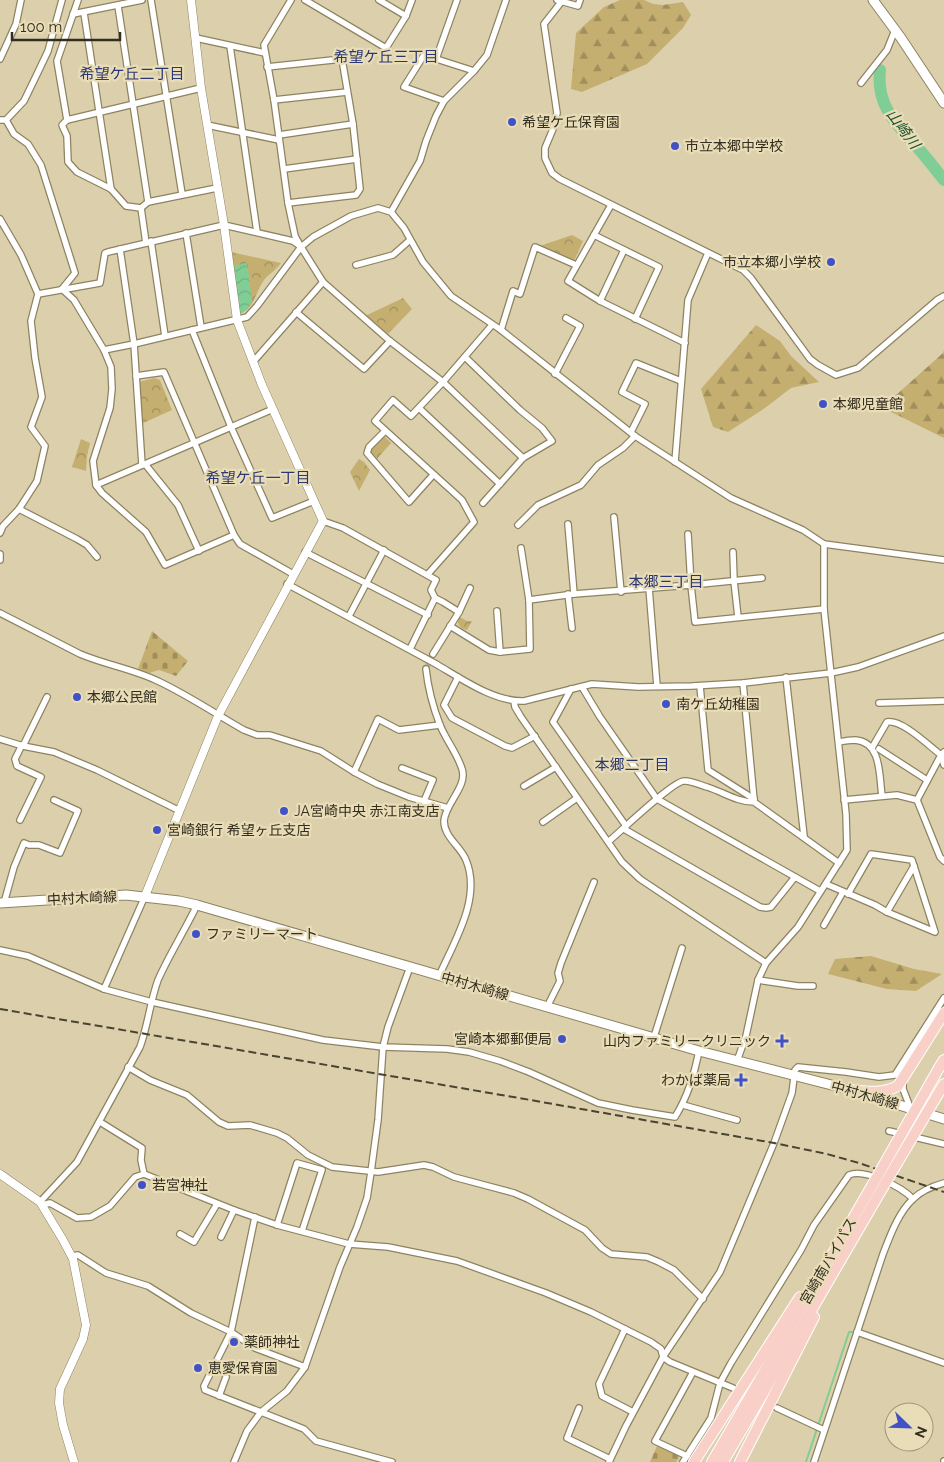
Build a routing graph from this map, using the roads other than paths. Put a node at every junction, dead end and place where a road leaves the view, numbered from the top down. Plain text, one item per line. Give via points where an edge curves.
1 (21, 0) edge
2 (62, 0) edge
3 (78, 0) edge
4 (142, 0) edge
5 (151, 0) edge
6 (191, 0) edge
7 (291, 0) edge
8 (305, 0) edge
9 (379, 0) edge
10 (412, 0) edge
11 (456, 0) edge
12 (506, 0) edge
13 (580, 0) edge
14 (873, 0) edge
15 (560, 1) edge
16 (118, 6) junction
17 (84, 13) junction
18 (73, 14) junction
19 (406, 16) junction
20 (895, 30) junction
21 (196, 38) junction
22 (230, 46) junction
23 (265, 53) junction
24 (0, 59) edge
25 (436, 59) junction
26 (267, 67) junction
27 (474, 71) junction
28 (861, 82) dead end
29 (201, 88) junction
30 (348, 92) junction
31 (166, 96) junction
32 (274, 100) junction
33 (444, 101) junction
34 (944, 103) edge
35 (133, 104) junction
36 (100, 111) junction
37 (3, 120) edge
38 (67, 120) junction
39 (353, 124) junction
40 (207, 125) junction
41 (242, 133) junction
42 (279, 137) junction
43 (357, 159) junction
44 (284, 169) junction
45 (217, 188) junction
46 (111, 189) junction
47 (182, 194) junction
48 (148, 202) junction
49 (288, 203) junction
50 (611, 205) junction
51 (140, 208) junction
52 (392, 212) junction
53 (0, 219) edge
54 (224, 225) junction
55 (256, 232) junction
56 (186, 233) junction
57 (594, 235) junction
58 (410, 240) junction
59 (148, 242) junction
60 (301, 247) junction
61 (120, 249) junction
62 (624, 250) junction
63 (708, 253) junction
64 (356, 265) dead end
65 (576, 265) junction
66 (324, 282) junction
67 (62, 289) junction
68 (38, 294) junction
69 (944, 296) edge
70 (600, 301) junction
71 (296, 312) junction
72 (566, 318) dead end
73 (635, 319) junction
74 (237, 320) junction
75 (492, 325) junction
76 (201, 327) junction
77 (192, 330) junction
78 (501, 330) junction
79 (165, 336) junction
80 (390, 341) junction
81 (685, 343) junction
82 (134, 344) junction
83 (104, 350) junction
84 (465, 357) junction
85 (253, 362) junction
86 (555, 374) junction
87 (136, 376) junction
88 (681, 381) junction
89 (443, 382) junction
90 (419, 408) junction
91 (273, 409) junction
92 (231, 427) junction
93 (385, 431) junction
94 (633, 434) junction
95 (195, 442) junction
96 (523, 458) junction
97 (675, 462) junction
98 (143, 465) junction
99 (433, 475) junction
100 (500, 484) junction
101 (96, 485) junction
102 (314, 501) junction
103 (483, 503) dead end
104 (19, 509) junction
105 (614, 517) dead end
106 (322, 521) junction
107 (518, 524) dead end
108 (568, 524) dead end
109 (0, 532) edge
110 (688, 534) dead end
111 (234, 535) junction
112 (824, 544) junction
113 (521, 548) dead end
114 (384, 550) junction
115 (199, 552) junction
116 (305, 552) junction
117 (733, 552) dead end
118 (0, 554) edge
119 (97, 557) dead end
120 (0, 560) edge
121 (944, 560) edge
122 (292, 574) junction
123 (428, 574) junction
124 (762, 578) dead end
125 (734, 581) junction
126 (366, 583) junction
127 (287, 584) junction
128 (691, 585) junction
129 (470, 588) dead end
130 (649, 588) junction
131 (621, 592) junction
132 (571, 594) junction
133 (435, 598) junction
134 (529, 600) junction
135 (824, 609) junction
136 (497, 611) dead end
137 (459, 612) junction
138 (0, 613) edge
139 (428, 615) junction
140 (349, 616) junction
141 (738, 617) junction
142 (450, 626) junction
143 (572, 628) dead end
144 (944, 636) edge
145 (410, 649) junction
146 (500, 652) junction
147 (433, 654) tunnel mouth
148 (426, 669) tunnel mouth
149 (831, 673) junction
150 (458, 677) junction
151 (786, 677) junction
152 (743, 683) junction
153 (582, 686) junction
154 (657, 686) junction
155 (700, 686) junction
156 (571, 689) junction
157 (47, 696) dead end
158 (514, 701) junction
159 (944, 701) edge
160 (879, 703) dead end
161 (218, 716) junction
162 (440, 725) junction
163 (534, 736) junction
164 (0, 739) edge
165 (838, 742) junction
166 (23, 745) junction
167 (873, 746) dead end
168 (879, 749) dead end
169 (943, 754) edge
170 (944, 765) edge
171 (556, 767) junction
172 (402, 768) dead end
173 (354, 772) junction
174 (927, 780) junction
175 (524, 786) dead end
176 (882, 796) junction
177 (578, 798) junction
178 (657, 799) junction
179 (54, 800) dead end
180 (754, 800) junction
181 (844, 800) junction
182 (918, 800) junction
183 (424, 801) junction
184 (448, 808) junction
185 (180, 811) junction
186 (20, 820) dead end
187 (543, 822) dead end
188 (625, 828) junction
189 (804, 836) junction
190 (608, 841) junction
191 (944, 861) edge
192 (839, 863) junction
193 (914, 866) junction
194 (796, 877) junction
195 (594, 882) dead end
196 (826, 884) junction
197 (820, 891) junction
198 (846, 893) junction
199 (145, 896) junction
200 (2, 903) edge
201 (197, 905) junction
202 (886, 912) junction
203 (824, 925) dead end
204 (682, 948) dead end
205 (0, 950) edge
206 (766, 963) junction
207 (410, 967) junction
208 (440, 976) junction
209 (758, 980) junction
210 (813, 986) dead end
211 (104, 989) junction
212 (944, 998) edge
213 (152, 1002) junction
214 (548, 1007) junction
215 (944, 1013) edge
216 (654, 1036) junction
217 (383, 1046) junction
218 (699, 1051) junction
219 (737, 1061) junction
220 (942, 1064) edge
221 (128, 1067) junction
222 (795, 1076) junction
223 (904, 1077) junction
224 (944, 1084) edge
225 (851, 1090) junction
226 (683, 1105) junction
227 (910, 1108) junction
228 (944, 1119) edge
229 (737, 1120) dead end
230 (100, 1122) junction
231 (889, 1131) dead end
232 (944, 1144) edge
233 (324, 1164) junction
234 (322, 1170) junction
235 (371, 1172) junction
236 (0, 1174) edge
237 (144, 1174) junction
238 (944, 1182) edge
239 (878, 1186) junction
240 (913, 1199) junction
241 (41, 1204) junction
242 (217, 1204) junction
243 (234, 1210) junction
244 (255, 1217) junction
245 (277, 1224) junction
246 (302, 1231) junction
247 (180, 1234) dead end
248 (843, 1236) junction
249 (221, 1237) dead end
250 (349, 1244) junction
251 (71, 1256) junction
252 (834, 1273) junction
253 (703, 1299) junction
254 (625, 1329) junction
255 (231, 1332) junction
256 (857, 1332) junction
257 (663, 1357) junction
258 (944, 1362) edge
259 (305, 1367) junction
260 (693, 1372) junction
261 (226, 1377) dead end
262 (720, 1383) junction
263 (733, 1388) dead end
264 (219, 1396) junction
265 (579, 1408) dead end
266 (777, 1408) dead end
267 (262, 1412) junction
268 (633, 1412) junction
269 (824, 1430) junction
270 (609, 1460) edge
271 (688, 1460) edge
272 (74, 1462) edge
273 (234, 1462) edge
274 (392, 1462) edge
275 (712, 1462) edge
276 (723, 1462) edge
277 (740, 1462) edge
278 (814, 1462) edge

1 - 24 street via 16,24
2 - 37 street via 40,70 24,101
3 - 18 street
4 - 16 street
5 - 31 street
6 - 21 street
7 - 23 street via 264,45
8 - 19 street via 386,48
9 - 19 street
10 - 19 street
11 - 25 street
12 - 27 street via 487,54
13 - 15 street via 578,6
14 - 20 main road
15 - 50 street via 544,24 557,113 545,148 545,158 552,174
16 - 17 street
16 - 35 street
17 - 18 street
17 - 36 street
18 - 38 street via 57,61
20 - 28 street via 887,50
20 - 34 main road
21 - 22 street
21 - 29 street
22 - 23 street
22 - 41 street
23 - 26 street
25 - 27 street
25 - 33 street via 424,55 404,87
26 - 30 street via 342,59
26 - 32 street
27 - 33 street
29 - 31 street
29 - 40 street
30 - 32 street
30 - 39 street
31 - 35 street
31 - 47 street
32 - 42 street
33 - 52 street via 420,161
35 - 36 street
35 - 48 street
36 - 38 street
36 - 46 street
37 - 67 street via 28,144 41,165 75,273
38 - 46 street via 62,125 67,136 68,164
39 - 42 street
39 - 43 street
40 - 41 street
40 - 45 street
41 - 42 street
41 - 55 street
42 - 44 street
43 - 44 street
43 - 49 street via 360,189 356,195
44 - 49 street
45 - 47 street
45 - 54 street
46 - 51 street via 126,206
47 - 48 street
48 - 51 street
49 - 60 street via 295,236
50 - 57 street
50 - 63 street
51 - 59 street
52 - 58 street
52 - 60 street via 378,208 351,216
53 - 68 street
54 - 55 street
54 - 56 street
54 - 74 street
55 - 60 street via 293,241
56 - 59 street
56 - 76 street
57 - 62 street
57 - 65 street
58 - 64 street via 393,254
58 - 75 street via 450,296
59 - 61 street
59 - 79 street
60 - 66 street
60 - 74 street via 257,306
61 - 67 street via 104,254 100,283
61 - 82 street
62 - 70 street
62 - 73 street via 660,267
63 - 69 street via 743,270 752,278 810,359 836,375 858,368
63 - 81 street via 688,300
65 - 70 street via 568,281
65 - 78 street via 535,247 520,294 513,291
66 - 71 street
66 - 80 street
67 - 68 street
67 - 83 street via 74,300
68 - 104 street via 31,321 42,397 30,427 45,446 37,481
70 - 73 street
71 - 80 street via 364,369
71 - 85 street
72 - 86 street via 580,326
73 - 81 street
74 - 76 street
74 - 85 street
75 - 78 street
75 - 84 street
76 - 77 street
77 - 79 street
77 - 92 street
78 - 86 street
79 - 82 street
80 - 89 street
81 - 88 street
82 - 83 street
82 - 87 street
83 - 101 street via 112,389 110,408 93,461
84 - 89 street
84 - 96 street via 552,441
85 - 91 street
86 - 94 street
87 - 95 street via 164,372
87 - 98 street
88 - 94 street via 636,363 622,392 645,404
88 - 97 street
89 - 90 street
89 - 96 street
90 - 93 street via 411,416 393,400 375,421
90 - 100 street
91 - 92 street
91 - 102 street
92 - 95 street
92 - 102 street via 272,518
93 - 99 street
93 - 99 street via 367,453 409,502
94 - 97 street
94 - 107 street via 623,448 598,465 581,485 538,505
95 - 98 street
95 - 111 street
96 - 100 street
97 - 112 street via 731,498 803,530
98 - 101 street
98 - 115 street via 178,505
99 - 123 street via 462,500 474,522
100 - 103 street
101 - 115 street via 146,532 165,565
102 - 106 street
104 - 109 street
104 - 119 street via 78,539
105 - 131 street
106 - 114 street via 343,528
106 - 116 street
108 - 132 street
110 - 128 street
111 - 115 street
111 - 122 street via 240,544
112 - 121 street
112 - 135 street
113 - 134 street
114 - 123 street
114 - 126 street
116 - 122 street
116 - 126 street
117 - 125 street
118 - 120 street
122 - 127 street
123 - 133 street via 436,580 431,590
124 - 125 street
125 - 128 street
125 - 141 street
126 - 139 street
126 - 140 street
127 - 140 street
127 - 161 street
128 - 130 street
128 - 141 street via 695,622
129 - 137 street
130 - 131 street
130 - 154 street
131 - 132 street
132 - 134 street
132 - 143 street
133 - 137 street
133 - 139 street
134 - 146 street via 530,649
135 - 141 street
135 - 149 street
136 - 146 street
137 - 142 street
138 - 161 street via 93,660 161,682
139 - 145 street
140 - 145 street
142 - 146 street via 489,650
142 - 147 street
144 - 149 street via 858,667
145 - 150 street, bridge
148 - 162 street
149 - 151 street
149 - 165 street
150 - 158 street
150 - 163 street via 444,705 452,718 512,748
151 - 152 street
151 - 189 street
152 - 155 street
152 - 180 street
153 - 154 street
153 - 156 street
153 - 178 street
154 - 155 street
155 - 180 street via 708,770
156 - 158 street
156 - 188 street via 552,722
157 - 166 street
158 - 163 street
159 - 160 street
161 - 173 street via 257,736 270,735 321,751
161 - 185 street
162 - 173 street via 399,730 378,719
162 - 184 street via 463,771 460,787
163 - 171 street
164 - 166 street
165 - 176 street via 856,740 877,753
165 - 181 street
166 - 185 street via 54,752 97,770
166 - 186 street via 15,759 17,766 41,778
167 - 169 street via 887,722 892,721
168 - 174 street
169 - 170 street
169 - 174 street
171 - 175 street
171 - 177 street
172 - 183 street via 433,780
173 - 183 street via 393,791
174 - 182 street
176 - 181 street
176 - 182 street via 897,795
177 - 187 street
177 - 190 street
178 - 180 street via 684,780 739,800
178 - 188 street
178 - 194 street
179 - 200 street via 78,811 60,853 24,843
180 - 189 street
181 - 192 street via 846,850
182 - 191 street
183 - 184 street
184 - 208 street via 445,828 467,862 471,896
185 - 199 street
188 - 190 street
188 - 194 street via 760,907 771,907
189 - 192 street
190 - 206 street via 622,862 640,879
192 - 196 street
193 - 198 street via 912,860 871,854
193 - 202 street
193 - 202 street via 935,932
194 - 197 street
195 - 214 street
196 - 197 street
196 - 198 street
197 - 206 street via 798,927
198 - 202 street
198 - 203 street
199 - 200 main road, 中村木崎線
199 - 201 main road, 中村木崎線
199 - 211 street
201 - 207 main road, 中村木崎線
201 - 213 street via 158,980
204 - 216 street
205 - 211 street via 28,956
206 - 209 street
207 - 208 main road, 中村木崎線
207 - 217 street
208 - 214 main road, 中村木崎線
209 - 210 street
209 - 219 street
211 - 213 street
212 - 222 street via 895,1075 879,1077 798,1067
213 - 217 street via 323,1040
213 - 221 street via 145,1034
214 - 216 main road, 中村木崎線
215 - 223 highway
216 - 218 main road, 中村木崎線
217 - 226 street via 469,1052 529,1072 598,1103 632,1110 675,1117
217 - 235 street
218 - 219 main road, 中村木崎線
218 - 226 street
219 - 222 main road, 中村木崎線
220 - 239 highway, 宮崎南バイパス, bridge
221 - 230 street
221 - 233 street via 186,1095 219,1122 228,1126 250,1125 277,1133
222 - 225 main road, 中村木崎線
222 - 253 street via 770,1152 720,1272
223 - 225 highway via 898,1086 887,1091
223 - 227 street via 902,1089
224 - 239 highway, 宮崎南バイパス, bridge
225 - 227 main road, 中村木崎線
226 - 229 street
227 - 228 main road, 中村木崎線
230 - 237 street via 142,1148
230 - 241 street via 78,1162
231 - 232 street
233 - 234 street
233 - 235 street
234 - 245 street via 297,1163
234 - 246 street
235 - 250 street via 367,1198
235 - 253 street via 424,1164 454,1177 514,1193 585,1230 611,1254 646,1257 674,1270
236 - 241 street
237 - 241 street via 134,1177 110,1206 91,1217 77,1218 50,1203
237 - 242 street
238 - 240 street
239 - 248 highway, 宮崎南バイパス
239 - 252 highway, 宮崎南バイパス
240 - 256 street via 889,1239
240 - 262 street via 899,1187 855,1172 849,1175 814,1225
241 - 251 street
242 - 243 street
242 - 247 street via 194,1242
243 - 244 street
243 - 249 street
244 - 245 street
244 - 255 street
245 - 246 street
246 - 250 street
248 - 271 highway
248 - 275 highway, 宮崎南バイパス
250 - 254 street via 388,1247 457,1261 546,1293
250 - 259 street
251 - 255 street via 78,1255 106,1273 148,1286 191,1313
251 - 272 street via 86,1325 60,1389 59,1403
252 - 276 highway, 宮崎南バイパス
252 - 277 highway via 808,1332
253 - 257 street
254 - 257 street via 661,1349
254 - 268 street via 599,1384 602,1396
255 - 259 street via 254,1348
255 - 264 street via 204,1386 205,1390
256 - 258 street
256 - 269 street
257 - 260 street
257 - 268 street
259 - 267 street via 286,1391
260 - 262 street
260 - 271 street via 655,1441
261 - 264 street
262 - 263 street
262 - 271 street via 711,1418
264 - 267 street
265 - 270 street via 567,1438
266 - 269 street
267 - 273 street via 246,1431
267 - 274 street via 304,1429 316,1441
268 - 270 street
269 - 278 street

